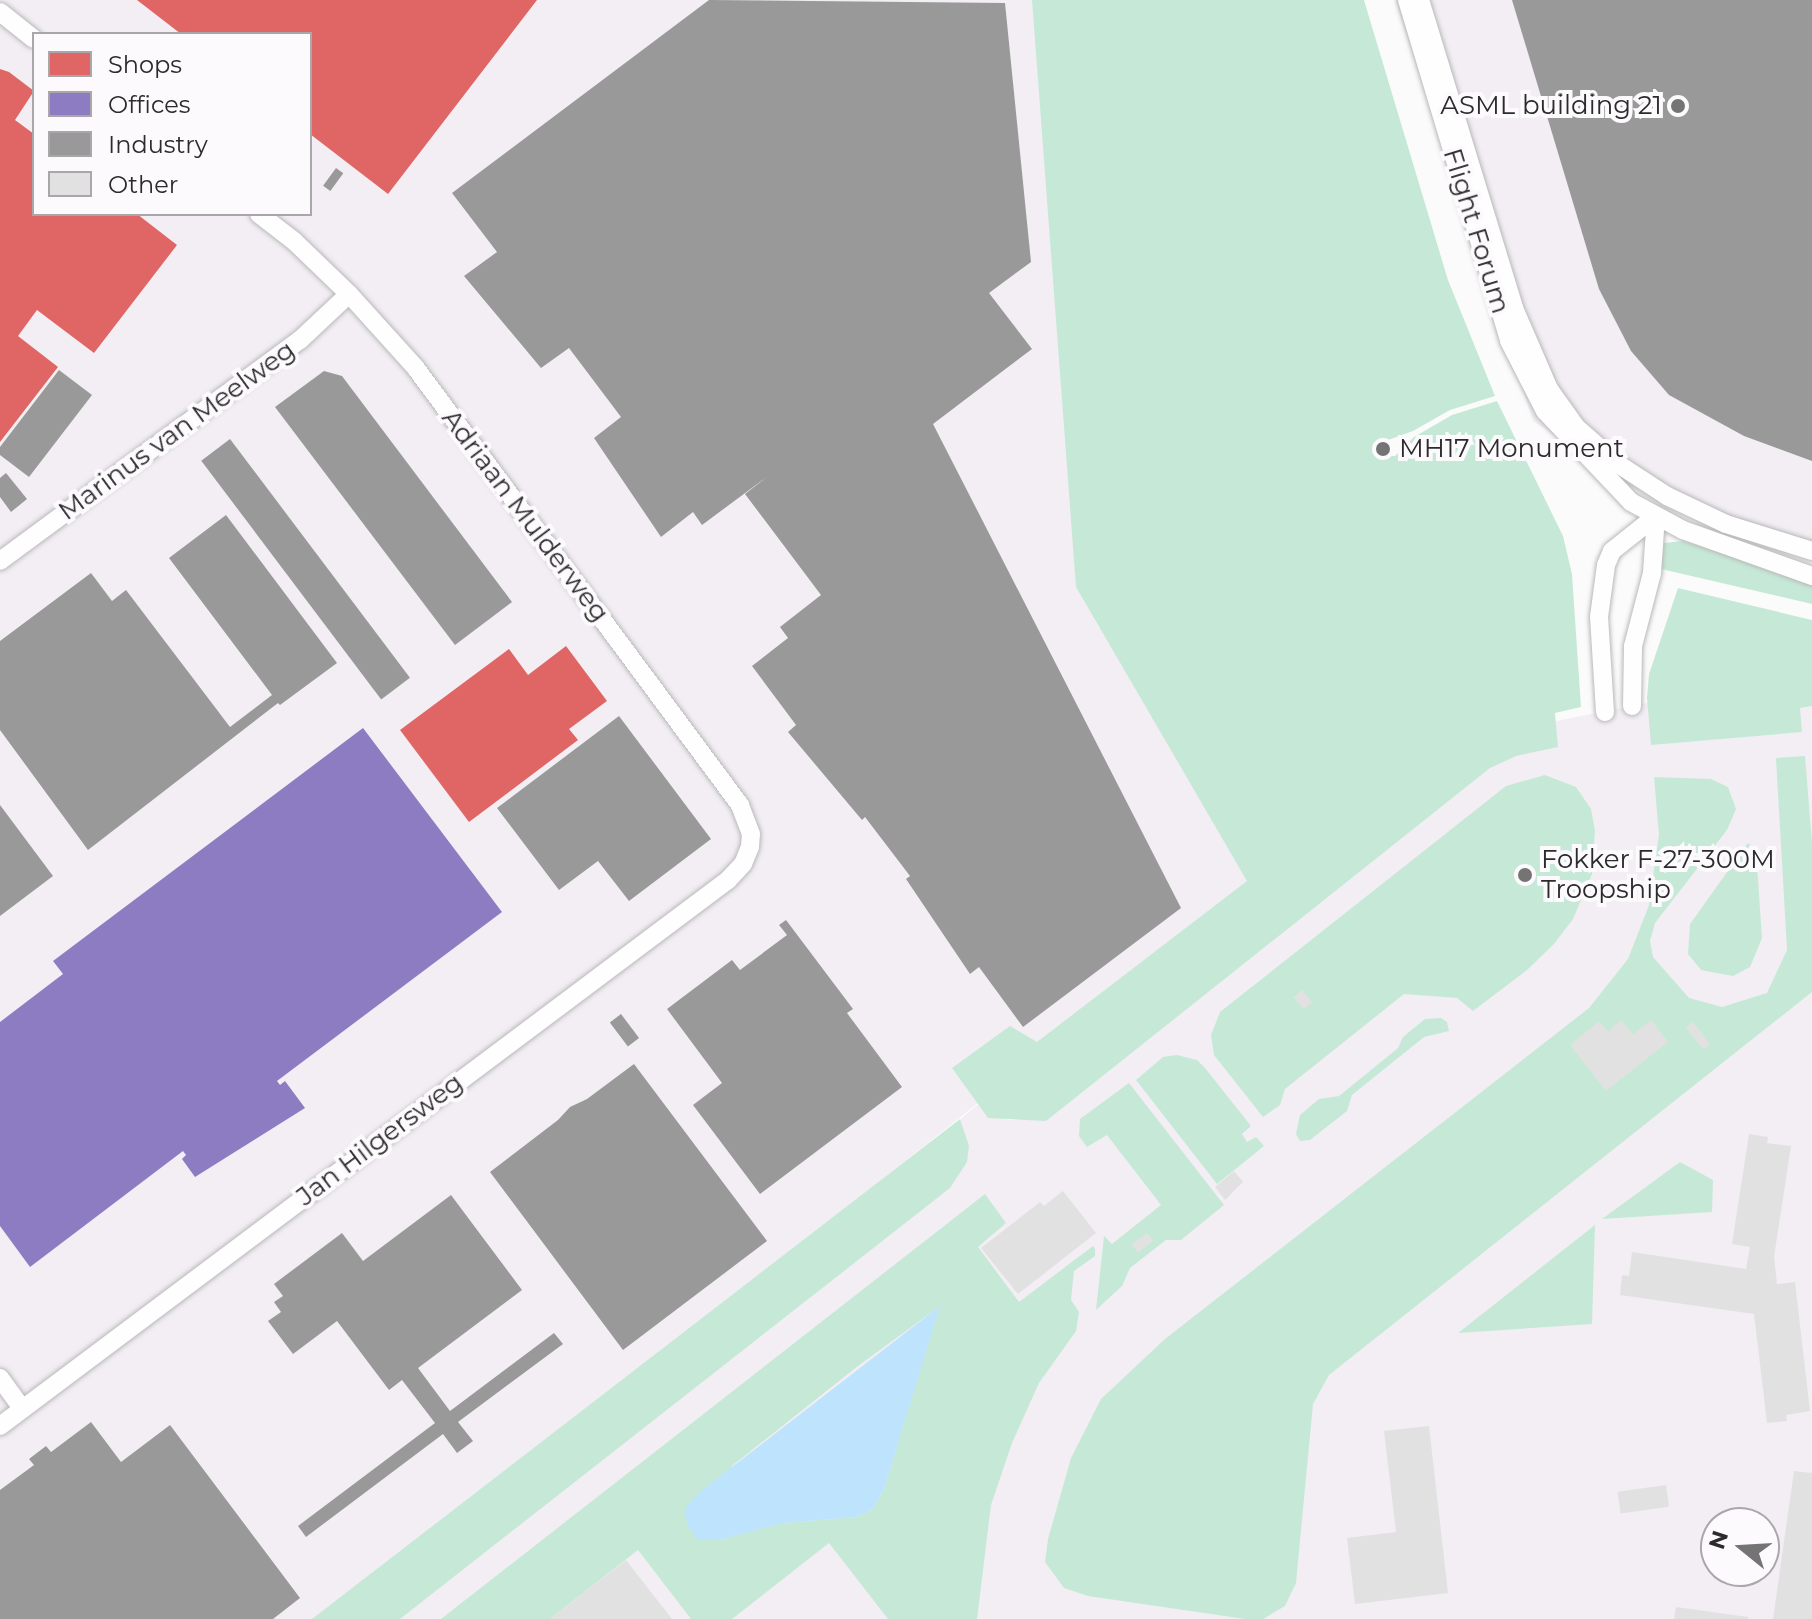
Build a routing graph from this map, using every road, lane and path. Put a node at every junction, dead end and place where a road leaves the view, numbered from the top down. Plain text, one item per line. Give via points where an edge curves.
1 (1407, 0) edge
2 (1420, 0) edge
3 (0, 12) edge
4 (32, 37) edge
5 (262, 216) edge
6 (349, 294) junction
7 (1549, 389) junction
8 (1545, 411) junction
9 (1576, 427) junction
10 (1656, 516) junction
11 (1812, 551) edge
12 (0, 561) edge
13 (1812, 576) edge
14 (1632, 706) dead end
15 (1605, 712) dead end
16 (750, 847) joint
17 (0, 1378) edge
18 (22, 1408) junction
19 (0, 1426) edge

1 - 8 street, Flight Forum via 1509,341
2 - 7 street, Flight Forum via 1514,308
3 - 4 street
5 - 6 street, Adriaan Mulderweg
6 - 12 street, Marinus van Meelweg via 300,340
6 - 16 street, Adriaan Mulderweg via 415,367 740,805
7 - 8 street
7 - 9 street, Flight Forum
8 - 9 street, Flight Forum
8 - 10 street, Flight Forum via 1631,502
9 - 11 street, Flight Forum via 1618,464 1667,496 1726,524
10 - 13 street, Flight Forum
10 - 14 street via 1652,573 1633,646
10 - 15 street via 1612,551 1606,565 1599,617
16 - 18 street, Jan Hilgersweg via 728,880
17 - 18 street
18 - 19 street, Jan Hilgersweg

